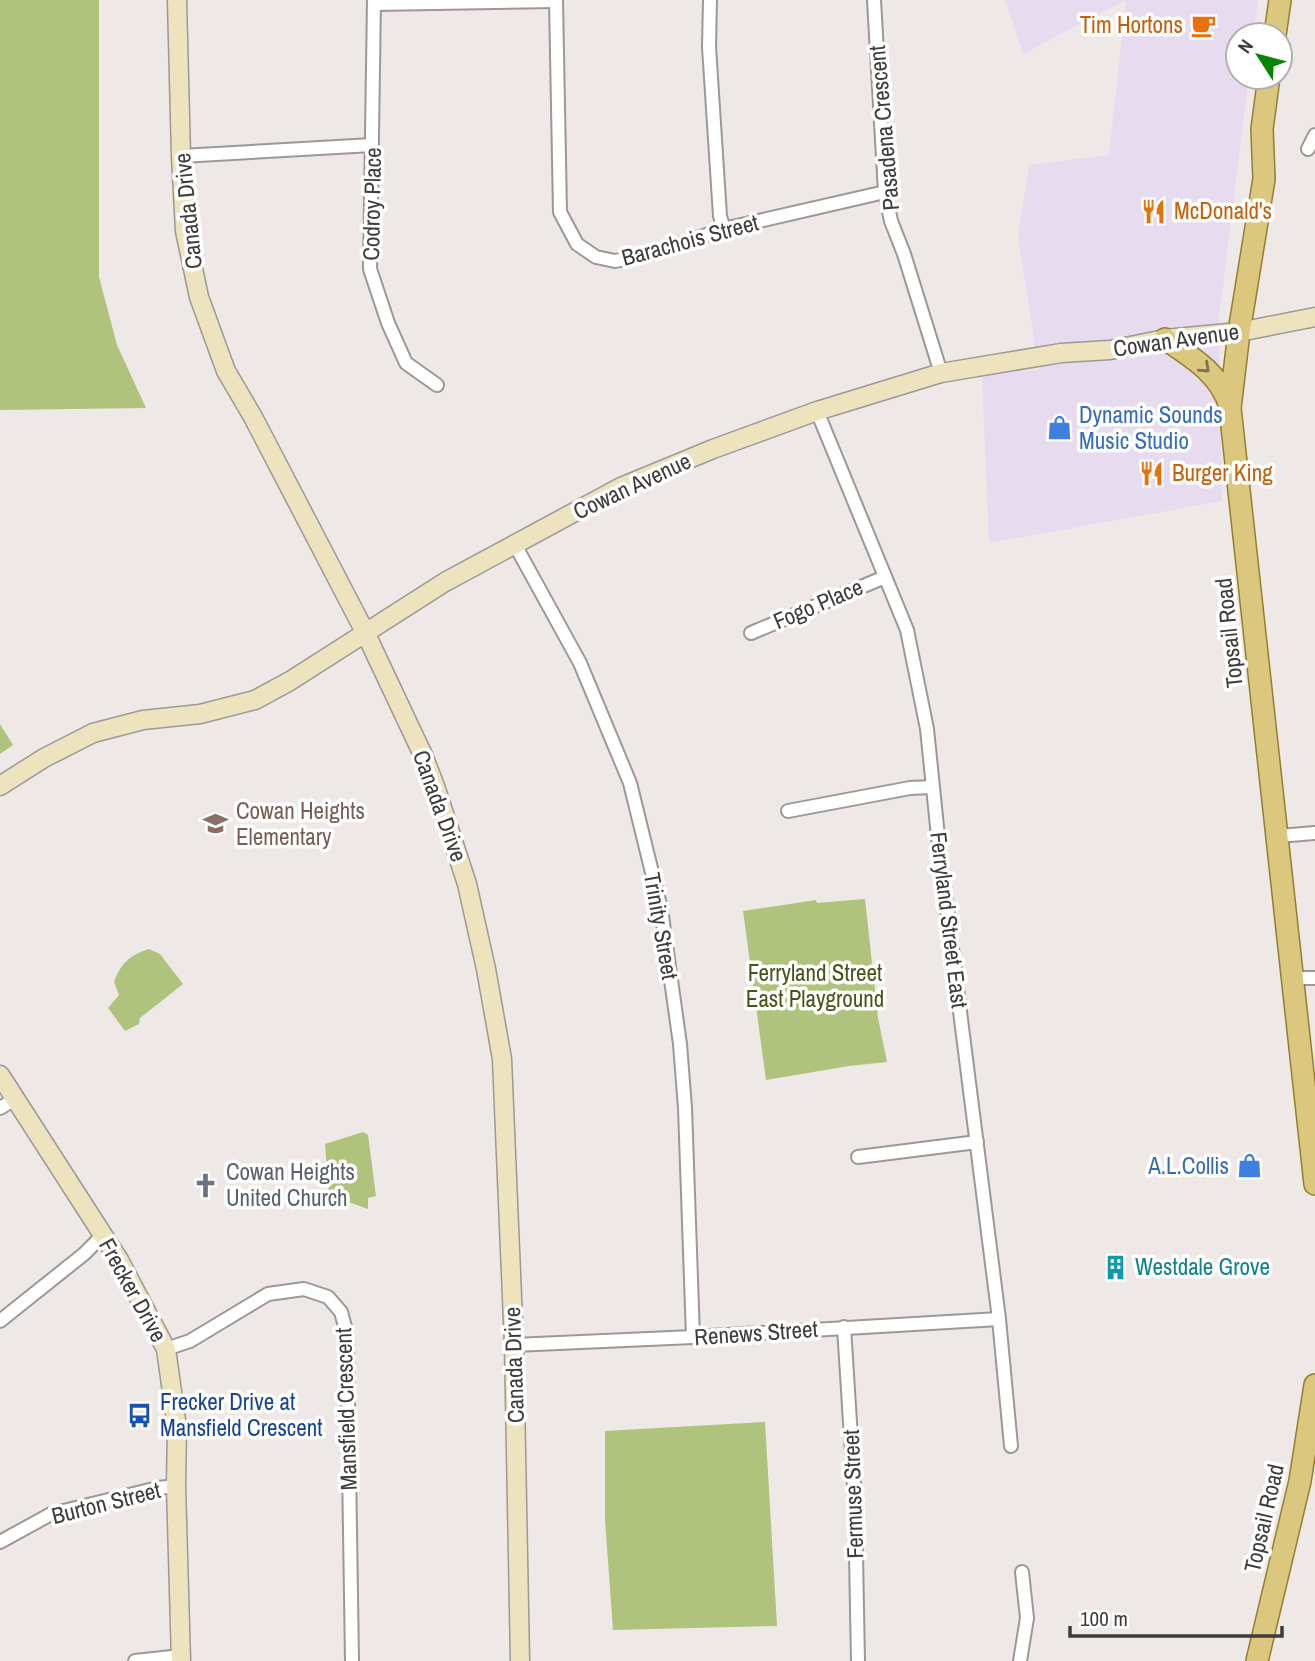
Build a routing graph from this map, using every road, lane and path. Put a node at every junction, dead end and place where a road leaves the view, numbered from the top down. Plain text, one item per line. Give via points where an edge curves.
1 (177, 0) edge
2 (710, 0) edge
3 (874, 0) edge
4 (1280, 0) edge
5 (556, 1) edge
6 (374, 2) edge
7 (1277, 21) edge
8 (1267, 91) edge
9 (1315, 135) edge
10 (372, 145) junction
11 (1308, 149) dead end
12 (181, 156) junction
13 (885, 191) junction
14 (724, 229) junction
15 (1315, 317) edge
16 (1238, 332) junction
17 (1165, 339) junction
18 (941, 373) junction
19 (437, 384) dead end
20 (1230, 408) junction
21 (817, 411) junction
22 (514, 543) junction
23 (885, 577) junction
24 (365, 632) junction
25 (751, 633) dead end
26 (0, 786) edge
27 (932, 786) junction
28 (788, 811) dead end
29 (1315, 833) edge
30 (1278, 836) junction
31 (1304, 978) edge
32 (0, 1075) edge
33 (8, 1103) edge
34 (977, 1142) junction
35 (858, 1157) dead end
36 (1315, 1184) edge
37 (103, 1235) junction
38 (999, 1319) junction
39 (0, 1321) edge
40 (845, 1327) junction
41 (692, 1337) junction
42 (514, 1345) junction
43 (166, 1349) junction
44 (1315, 1385) edge
45 (1011, 1446) dead end
46 (176, 1486) junction
47 (0, 1542) edge
48 (1022, 1572) dead end
49 (181, 1659) edge
50 (135, 1661) edge
51 (352, 1661) edge
52 (520, 1661) edge
53 (859, 1661) edge
54 (1020, 1661) edge
55 (1257, 1661) edge

1 - 12 street, Canada Drive
2 - 14 street via 709,47
3 - 13 street, Pasadena Crescent
4 - 7 main road
5 - 6 street
5 - 14 street, Barachois Street via 560,212 576,244 596,257 615,261
6 - 10 street, Codroy Place
8 - 16 main road, Topsail Road via 1262,129 1264,179
9 - 11 street
10 - 12 street
10 - 19 street, Codroy Place via 370,269 406,363
12 - 24 street, Canada Drive via 185,231 199,297 226,371
13 - 14 street, Barachois Street
13 - 18 street, Pasadena Crescent
15 - 16 street, Cowan Avenue
16 - 17 street, Cowan Avenue
16 - 20 main road, Topsail Road
17 - 18 street, Cowan Avenue
17 -> 20 main road via 1203,364 1224,391
18 - 21 street, Cowan Avenue
20 - 30 main road, Topsail Road
21 - 22 street, Cowan Avenue via 621,487
21 - 23 street, Ferryland Street East
22 - 24 street, Cowan Avenue
22 - 41 street, Trinity Street via 580,663 629,783 661,909 685,1108
23 - 25 street, Fogo Place
23 - 27 street, Ferryland Street East via 907,630 927,729
24 - 26 street, Cowan Avenue via 254,700 93,733
24 - 42 street, Canada Drive via 435,786 467,884 486,969 502,1059
27 - 28 street
27 - 34 street, Ferryland Street East
29 - 30 street
30 - 31 main road, Topsail Road
31 - 36 main road, Topsail Road
32 - 33 street, Frecker Drive
33 - 37 street, Frecker Drive
34 - 35 street
34 - 38 street, Ferryland Street East
37 - 39 street
37 - 43 street, Frecker Drive
38 - 40 street, Renews Street
38 - 45 street, Ferryland Street East
40 - 41 street, Renews Street
40 - 53 street, Fermuse Street
41 - 42 street, Renews Street
42 - 52 street, Canada Drive
43 - 46 street, Frecker Drive via 177,1426
43 - 51 street, Mansfield Crescent via 190,1341 268,1294 304,1289 328,1297 341,1312 348,1334
44 - 55 main road, Topsail Road via 1300,1481
46 - 47 street, Burton Street via 51,1514
46 - 49 street, Frecker Drive
48 - 54 street via 1027,1618
49 - 50 street

